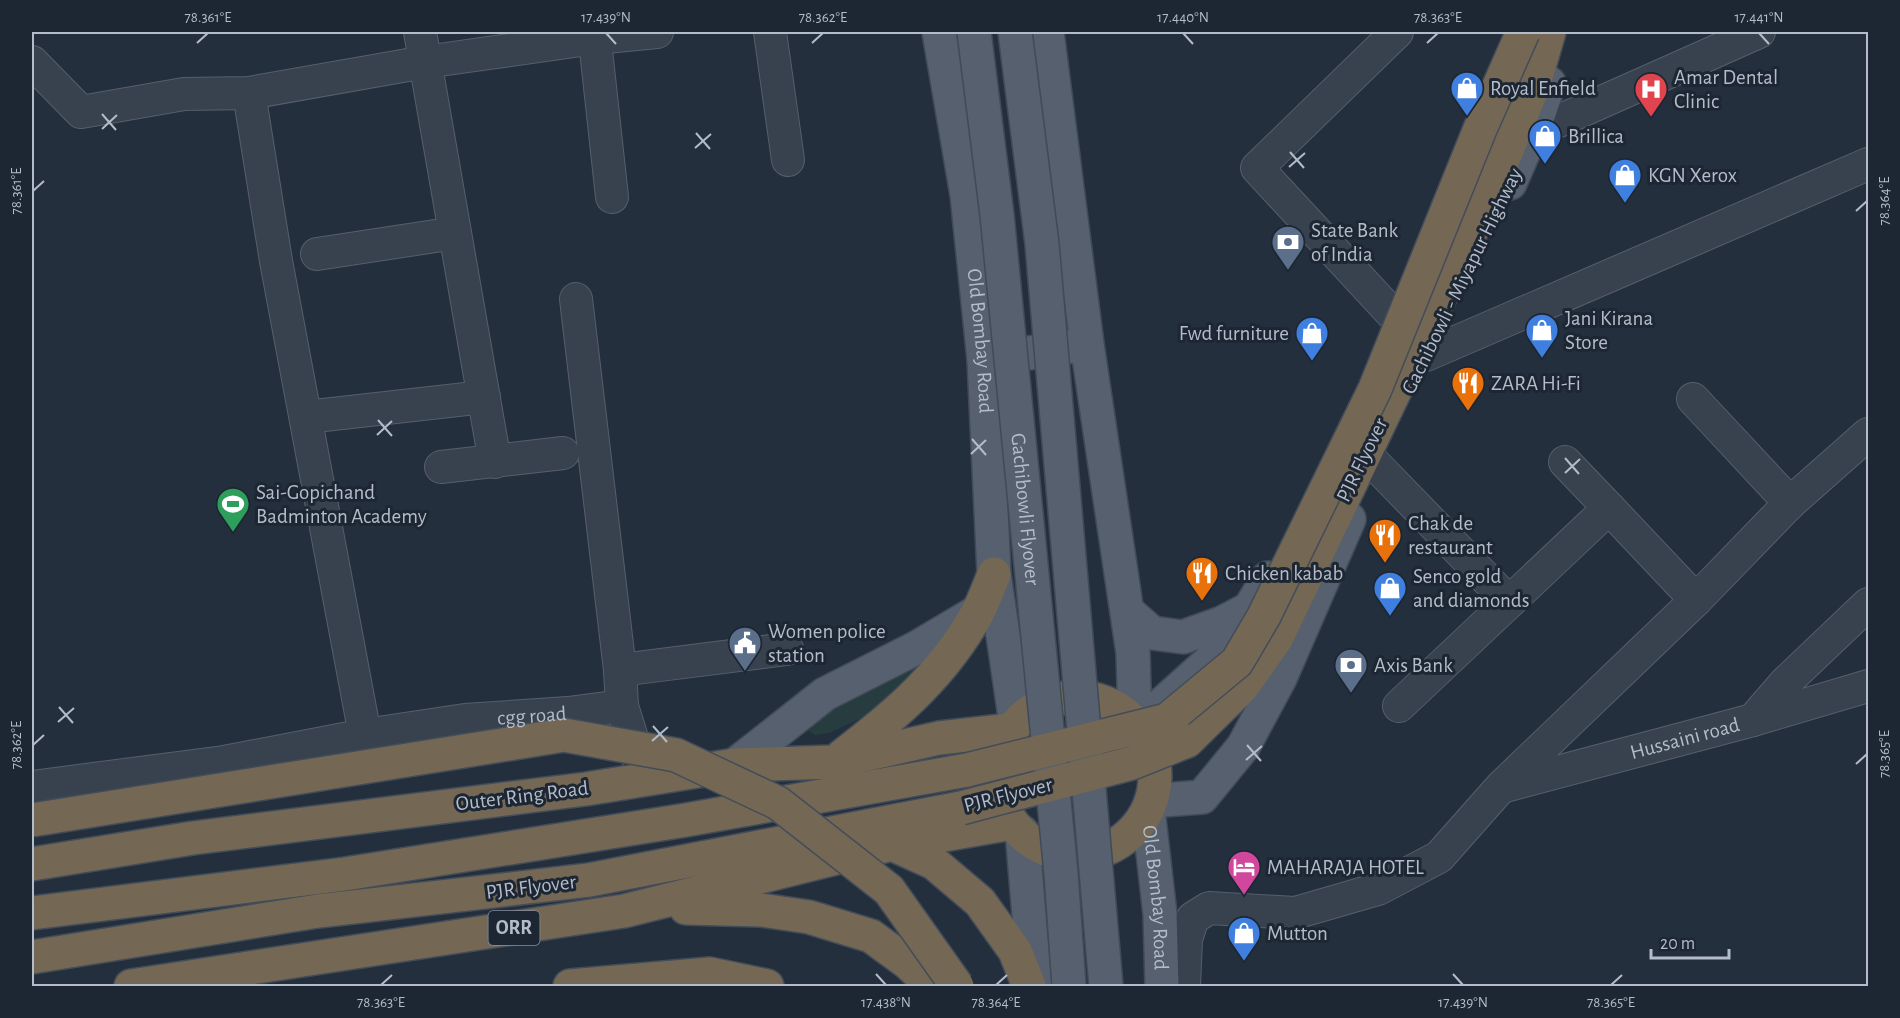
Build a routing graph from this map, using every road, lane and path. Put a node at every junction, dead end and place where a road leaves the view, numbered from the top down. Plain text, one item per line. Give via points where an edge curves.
1 (420, 32) edge
2 (657, 32) edge
3 (770, 32) edge
4 (939, 32) edge
5 (974, 32) edge
6 (1015, 32) edge
7 (1047, 32) edge
8 (1396, 32) edge
9 (1524, 32) edge
10 (1549, 32) edge
11 (1564, 32) edge
12 (1758, 32) edge
13 (595, 35) edge
14 (1711, 44) edge
15 (32, 62) edge
16 (425, 62) junction
17 (249, 93) junction
18 (1534, 128) junction
19 (788, 160) dead end
20 (1869, 164) edge
21 (612, 197) dead end
22 (455, 233) junction
23 (317, 254) dead end
24 (576, 299) dead end
25 (1397, 319) junction
26 (1087, 344) junction
27 (1426, 356) junction
28 (984, 360) junction
29 (484, 397) junction
30 (1693, 399) dead end
31 (306, 417) junction
32 (1869, 434) edge
33 (563, 453) dead end
34 (495, 462) junction
35 (1565, 462) dead end
36 (1374, 463) junction
37 (441, 467) dead end
38 (1790, 503) junction
39 (1609, 508) junction
40 (994, 574) junction
41 (1696, 600) junction
42 (1509, 602) junction
43 (1869, 604) edge
44 (1250, 608) junction
45 (1127, 611) junction
46 (977, 612) junction
47 (787, 649) dead end
48 (620, 670) junction
49 (1869, 686) edge
50 (622, 706) junction
51 (1399, 706) dead end
52 (1753, 720) junction
53 (1136, 724) junction
54 (1013, 727) junction
55 (365, 735) junction
56 (833, 762) junction
57 (735, 765) junction
58 (645, 779) junction
59 (32, 787) edge
60 (1501, 787) junction
61 (1150, 806) junction
62 (32, 820) edge
63 (1017, 827) junction
64 (892, 844) junction
65 (32, 864) edge
66 (624, 911) junction
67 (32, 913) edge
68 (32, 957) edge
69 (132, 987) edge
70 (570, 987) edge
71 (767, 987) edge
72 (933, 987) edge
73 (957, 987) edge
74 (1029, 987) edge
75 (1035, 987) edge
76 (1069, 987) edge
77 (1106, 987) edge
78 (1162, 987) edge
79 (1184, 987) edge

1 - 16 street
2 - 13 street
3 - 19 street
4 - 28 main road, Old Bombay Road via 967,195
5 - 76 main road, Gachibowli Flyover, bridge via 998,227
6 - 77 main road, Gachibowli Flyover, bridge via 1042,244
7 - 26 main road
8 - 25 street via 1257,168
9 - 25 main road, Gachibowli - Miyapur Highway via 1489,140
9 - 67 highway, PJR Flyover, bridge via 1375,389 1264,616 1237,662 1167,720 967,770 686,820 345,874
10 - 68 highway, PJR Flyover, bridge via 1534,84 1490,192 1276,639 1242,687 1187,741 1132,763 961,808 589,880 318,911
11 - 18 main road, Gachibowli - Miyapur Highway
12 - 14 street
13 - 16 street
13 - 21 street
14 - 18 street via 1559,121
15 - 17 street via 81,112 184,94
16 - 17 street
16 - 22 street
17 - 31 street
18 - 27 main road, Gachibowli - Miyapur Highway
20 - 27 street
22 - 23 street
22 - 29 street
24 - 48 street
25 - 44 main road, Gachibowli - Miyapur Highway
26 - 28 main road
26 - 45 main road
27 - 36 main road, Gachibowli - Miyapur Highway
28 - 40 main road, Old Bombay Road
29 - 31 street
29 - 34 street
30 - 38 street
31 - 55 street
32 - 38 street
33 - 34 street
34 - 37 street
35 - 39 street
36 - 42 street
36 - 61 main road, Gachibowli - Miyapur Highway via 1280,678 1243,747 1202,796
38 - 41 street
39 - 41 street
39 - 42 street
40 - 46 highway
40 - 54 main road, Old Bombay Road
41 - 60 street
42 - 51 street
43 - 52 street via 1786,682
44 - 45 main road via 1184,637 1152,633
44 - 53 main road, Gachibowli - Miyapur Highway via 1219,653
45 - 53 main road
46 - 56 highway via 949,657 913,699
46 - 57 main road via 825,694
47 - 48 street
48 - 50 street
49 - 52 street, Hussaini road
50 - 55 street, cgg road via 465,720
50 - 58 street
52 - 60 street, Hussaini road
53 - 54 highway via 1117,707 1095,698 1071,696 1048,701 1027,712
53 - 61 highway via 1148,742 1155,764
54 - 56 highway, Outer Ring Road via 939,738
54 - 63 highway via 1000,752 996,776 1001,801
55 - 59 street, cgg road via 224,762
56 - 57 highway, Outer Ring Road
57 - 58 highway, Outer Ring Road
58 - 65 highway, Outer Ring Road via 193,838
60 - 79 street via 1439,857 1378,889 1294,913 1209,908 1193,918 1186,939
61 - 63 highway via 1132,833 1110,848 1084,855 1057,853 1032,842
61 - 78 main road, Old Bombay Road
62 - 73 highway, bridge via 564,735 676,754 778,803 889,890
63 - 64 highway, ORR
63 - 75 main road
64 - 66 highway, ORR
64 - 74 highway via 934,863 980,902 1015,951
66 - 69 highway, ORR
66 - 72 highway via 697,907 809,917 871,936
70 - 71 highway via 710,974

